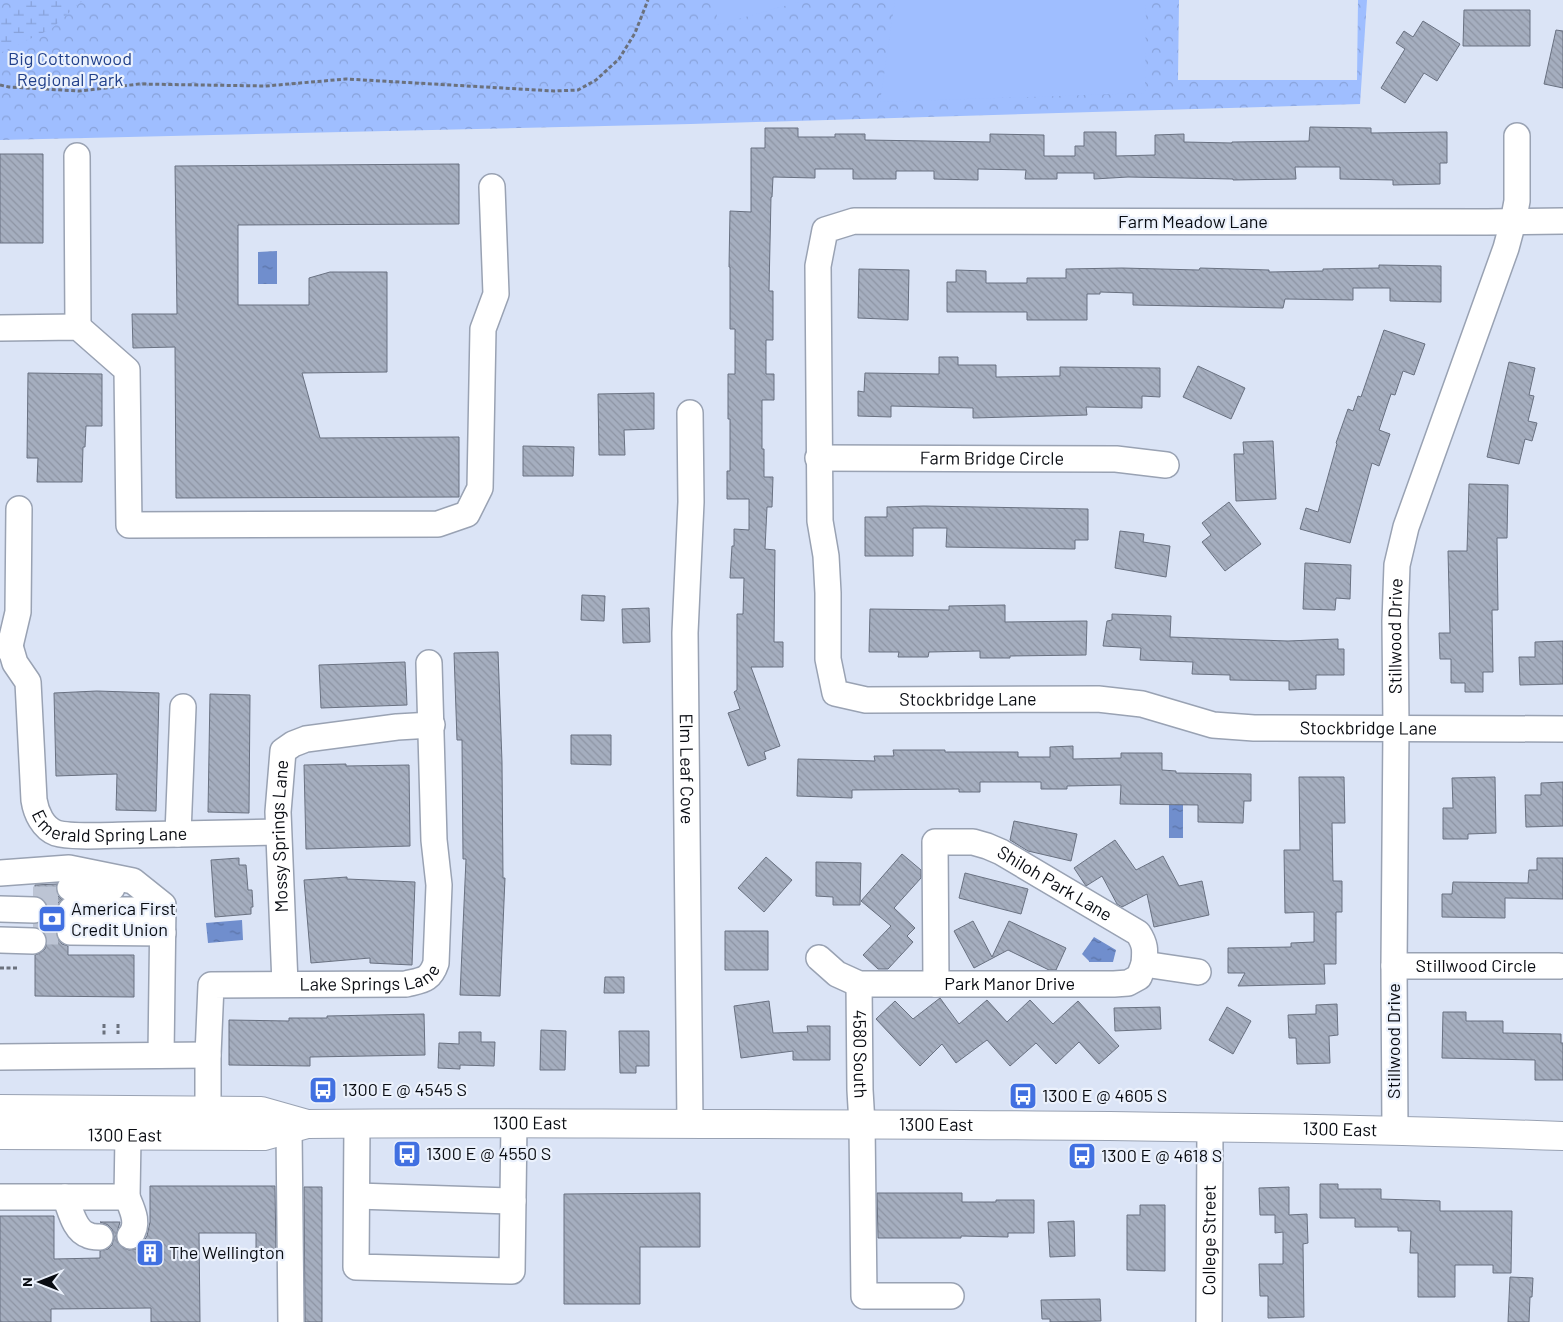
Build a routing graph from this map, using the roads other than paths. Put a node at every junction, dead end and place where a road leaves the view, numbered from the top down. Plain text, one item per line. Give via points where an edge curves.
1 (1517, 136) dead end
2 (77, 156) dead end
3 (492, 187) dead end
4 (1563, 221) edge
5 (1513, 222) junction
6 (825, 230) joint
7 (0, 328) edge
8 (78, 328) junction
9 (690, 413) dead end
10 (818, 458) junction
11 (1166, 465) dead end
12 (19, 509) dead end
13 (5, 646) edge
14 (429, 663) dead end
15 (183, 707) dead end
16 (432, 725) junction
17 (1396, 728) junction
18 (1563, 729) edge
19 (278, 832) junction
20 (178, 834) junction
21 (0, 873) edge
22 (0, 888) edge
23 (0, 899) edge
24 (0, 909) edge
25 (155, 911) junction
26 (33, 915) junction
27 (0, 920) edge
28 (0, 932) edge
29 (0, 940) edge
30 (819, 958) dead end
31 (1144, 964) junction
32 (1394, 966) junction
33 (1559, 966) dead end
34 (1198, 972) dead end
35 (285, 984) junction
36 (859, 984) junction
37 (936, 984) junction
38 (161, 1055) junction
39 (208, 1055) junction
40 (0, 1057) edge
41 (0, 1109) edge
42 (208, 1111) junction
43 (357, 1123) junction
44 (514, 1123) junction
45 (690, 1124) junction
46 (862, 1124) junction
47 (298, 1127) junction
48 (1210, 1127) junction
49 (1395, 1130) junction
50 (0, 1135) edge
51 (128, 1136) junction
52 (1563, 1136) edge
53 (357, 1196) junction
54 (0, 1197) edge
55 (65, 1197) junction
56 (126, 1197) junction
57 (513, 1201) junction
58 (130, 1236) dead end
59 (100, 1237) dead end
60 (951, 1296) dead end
61 (291, 1322) edge
62 (1209, 1322) edge

1 - 5 street, Stillwood Drive via 1517,201
2 - 8 street
3 - 8 street via 496,294 483,329 480,488 467,514 438,524 129,525 126,370
4 - 5 street, Farm Meadow Lane
5 - 6 street, Farm Meadow Lane via 854,221
5 - 17 street, Stillwood Drive via 1406,527 1397,565
6 - 10 street, Stockbridge Lane via 818,266
7 - 8 street
9 - 45 street, Elm Leaf Cove via 691,502 685,633
10 - 11 street, Farm Bridge Circle via 1116,459
10 - 17 street, Stockbridge Lane via 820,522 828,593 828,658 835,693 866,700 1098,699 1142,704 1229,726
12 - 13 street via 18,612
13 - 20 street, Emerald Spring Lane via 28,682 34,800 36,812 45,825 54,832 67,835
14 - 16 street, Lake Springs Lane
15 - 20 street
16 - 19 street, Mossy Springs Lane via 306,739 293,744 283,751
16 - 35 street, Lake Springs Lane via 434,840 439,885 433,973 426,979 406,984
17 - 18 street, Stockbridge Lane
17 - 32 street, Stillwood Drive
19 - 20 street, Emerald Spring Lane
19 - 35 street, Mossy Springs Lane
21 - 25 street via 69,868
22 - 26 street
23 - 26 street
24 - 26 street
25 - 25 street via 70,915
25 - 38 street
26 - 27 street
26 - 28 street
26 - 29 street
30 - 36 street, Park Manor Drive via 837,974
31 - 34 street
31 - 37 street, Park Manor Drive via 1139,977 1128,983
31 - 37 street, Shiloh Park Lane via 1145,949 1138,933 1001,852 973,842 936,842
32 - 33 street, Stillwood Circle
32 - 49 street, Stillwood Drive
35 - 39 street, Lake Springs Lane via 211,985
36 - 37 street, Park Manor Drive
36 - 46 street, 4580 South
38 - 39 street
38 - 40 street
39 - 42 street, Lake Springs Lane
41 - 42 main road, 1300 East
42 - 47 main road, 1300 East via 261,1111
43 - 44 main road, 1300 East
43 - 47 main road, 1300 East
43 - 53 street
44 - 45 main road, 1300 East
44 - 57 street
45 - 46 main road, 1300 East
46 - 48 main road, 1300 East
46 - 60 street, 4580 South via 864,1296
47 - 51 main road, 1300 East via 264,1136
47 - 61 street
48 - 49 main road, 1300 East
48 - 62 street, College Street
49 - 52 main road, 1300 East
50 - 51 main road, 1300 East
51 - 56 street
53 - 57 street
53 - 57 street via 356,1267 512,1271
54 - 55 street
55 - 56 street
55 - 59 street via 83,1233
56 - 58 street via 134,1214 134,1232

